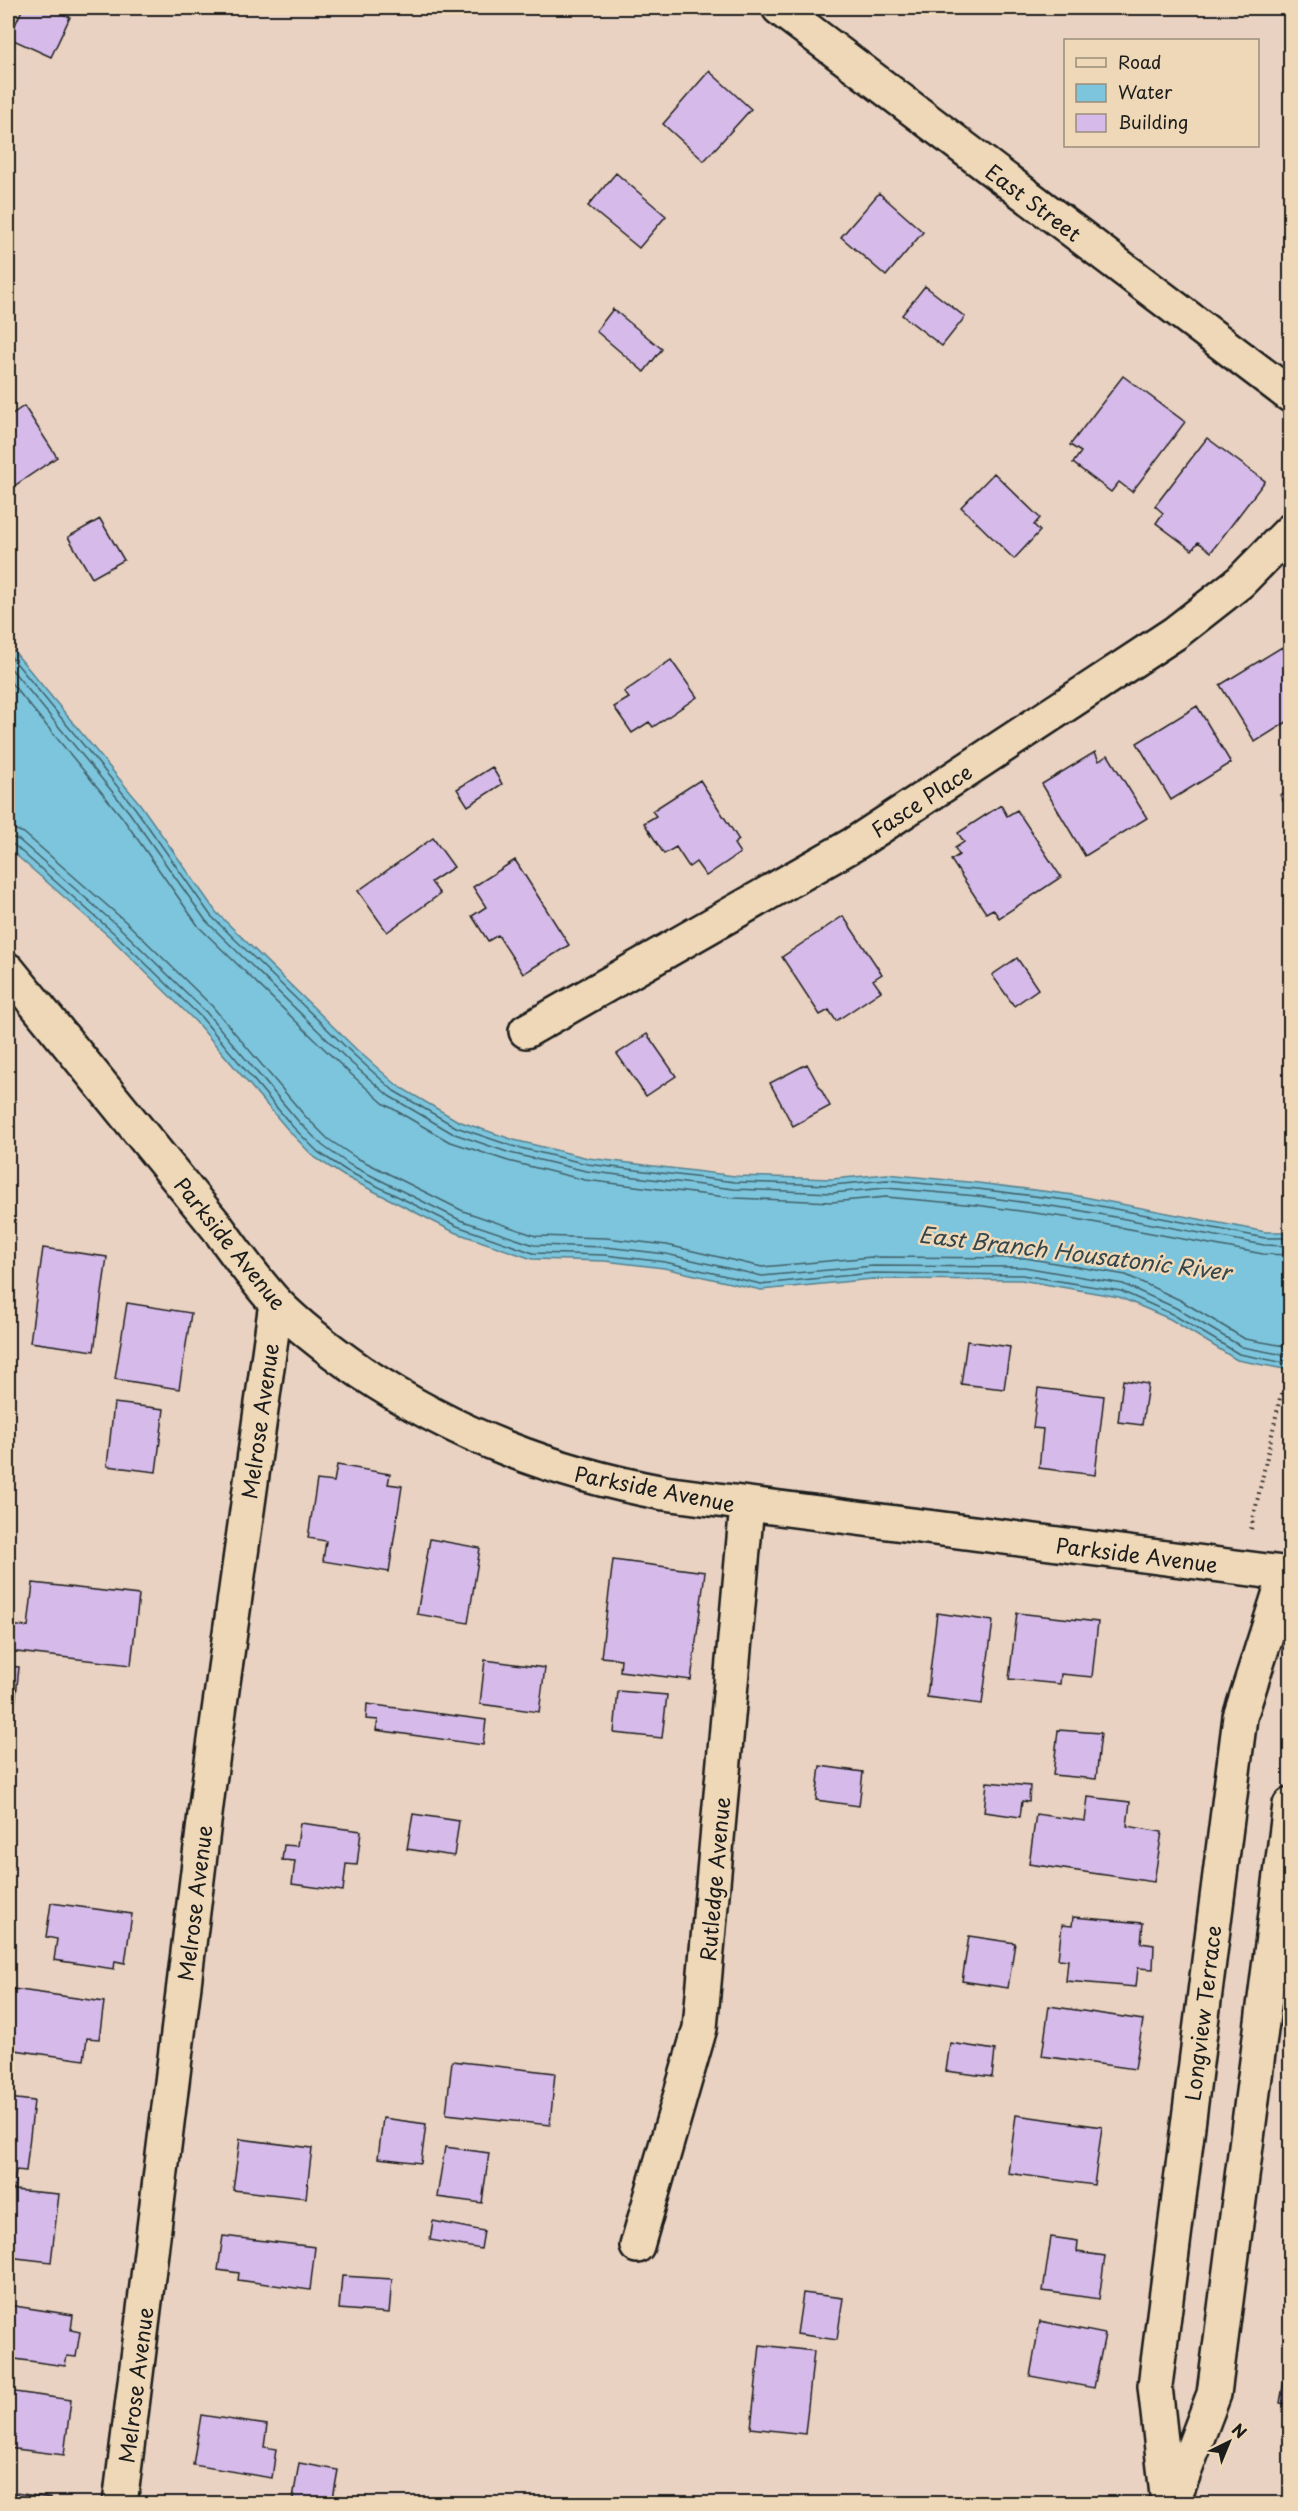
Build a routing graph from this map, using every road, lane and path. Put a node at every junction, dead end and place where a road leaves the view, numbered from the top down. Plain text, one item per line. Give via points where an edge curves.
1 (779, 8) edge
2 (1290, 395) edge
3 (1290, 531) edge
4 (8, 970) edge
5 (526, 1031) dead end
6 (276, 1303) junction
7 (1290, 1376) edge
8 (747, 1505) junction
9 (1242, 1567) junction
10 (1288, 1573) edge
11 (1290, 1617) edge
12 (1290, 1805) edge
13 (637, 2246) dead end
14 (120, 2504) edge
15 (1170, 2504) edge

1 - 2 street, East Street
3 - 5 street, Fasce Place via 1240,582 1175,633 854,844
4 - 6 street, Parkside Avenue
6 - 8 street, Parkside Avenue via 311,1336 384,1388 482,1439 563,1470 611,1483
6 - 14 street, Melrose Avenue via 208,1790
7 - 9 path via 1280,1398
8 - 9 street, Parkside Avenue
8 - 13 street, Rutledge Avenue via 700,2028
9 - 10 street, Parkside Avenue
10 - 11 street
10 - 15 street, Longview Terrace via 1240,1717 1165,2304 1155,2386
12 - 15 street, Longview Terrace via 1214,2394

